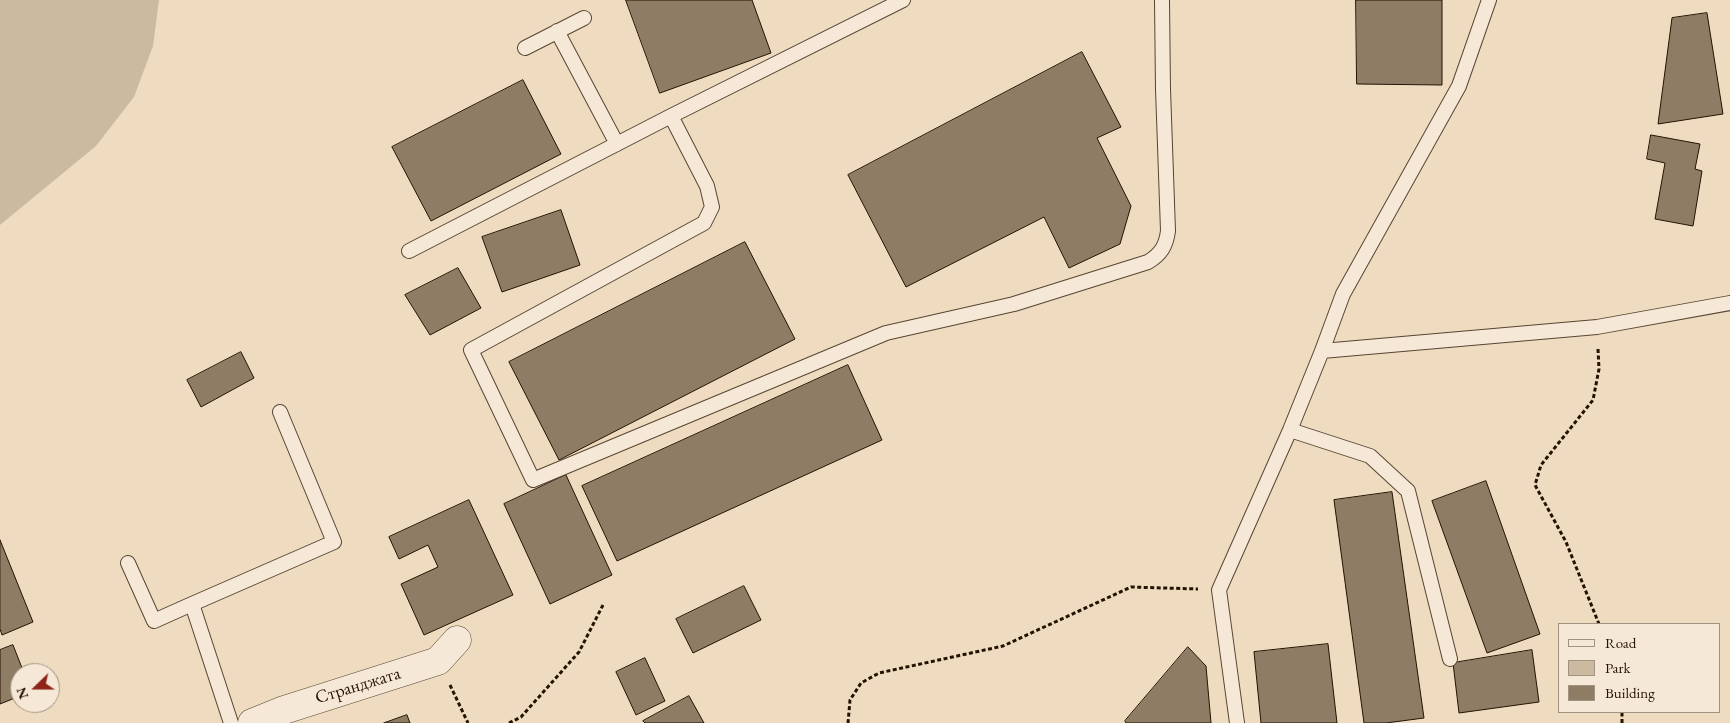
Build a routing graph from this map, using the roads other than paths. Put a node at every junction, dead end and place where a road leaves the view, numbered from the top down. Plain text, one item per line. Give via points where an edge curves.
1 (903, 0) edge
2 (1162, 0) edge
3 (1490, 0) edge
4 (584, 18) dead end
5 (557, 31) junction
6 (524, 48) dead end
7 (671, 116) junction
8 (617, 144) junction
9 (409, 251) dead end
10 (1730, 304) edge
11 (1322, 351) junction
12 (280, 412) dead end
13 (1290, 430) junction
14 (128, 563) dead end
15 (192, 604) junction
16 (457, 640) dead end
17 (1450, 659) dead end
18 (231, 723) edge
19 (252, 723) edge
20 (1237, 723) edge

1 - 7 lane
2 - 7 lane via 1168,231 1167,241 1157,256 1148,262 1014,304 886,333 533,480 471,350 704,223 712,207 708,186
3 - 11 lane via 1460,86 1343,294
4 - 5 lane
5 - 6 lane
5 - 8 lane
7 - 8 lane
8 - 9 lane
10 - 11 lane via 1597,326
11 - 13 lane
12 - 15 lane via 334,542
13 - 17 lane via 1370,456 1408,491
13 - 20 lane via 1220,590
14 - 15 lane via 154,621
15 - 18 lane
16 - 19 street, Странджата via 438,661

